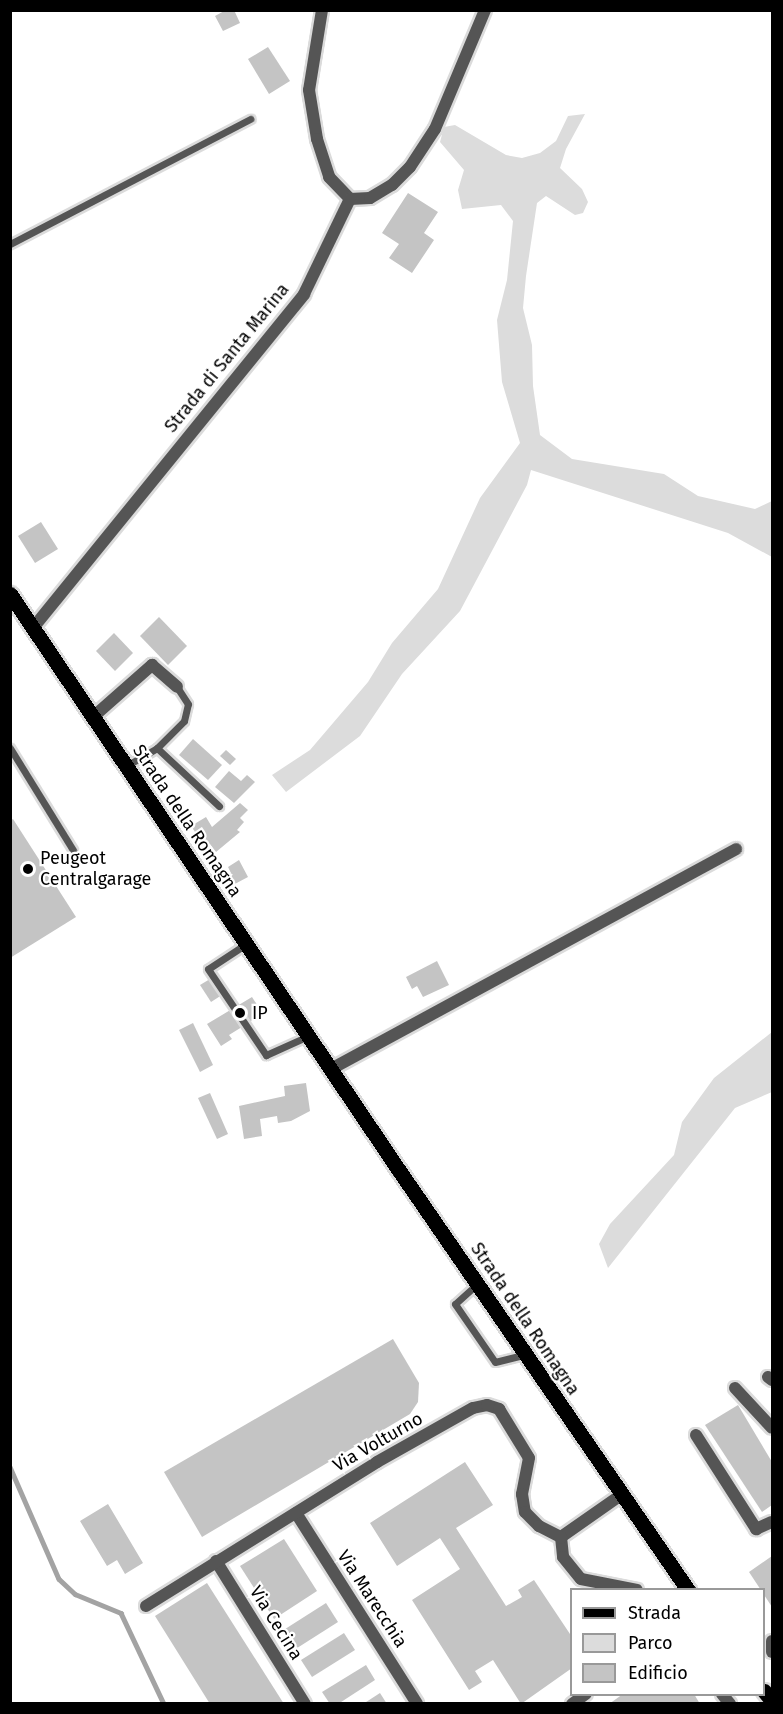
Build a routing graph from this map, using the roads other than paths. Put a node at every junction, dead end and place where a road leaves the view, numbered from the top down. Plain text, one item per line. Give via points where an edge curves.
1 (322, 10) edge
2 (485, 10) edge
3 (250, 119) dead end
4 (350, 199) junction
5 (10, 244) edge
6 (10, 594) edge
7 (33, 628) junction
8 (177, 687) joint
9 (93, 717) junction
10 (10, 748) edge
11 (157, 748) junction
12 (126, 766) junction
13 (219, 806) dead end
14 (736, 849) dead end
15 (73, 850) dead end
16 (246, 944) junction
17 (308, 1036) junction
18 (331, 1069) junction
19 (478, 1283) junction
20 (526, 1354) junction
21 (735, 1388) dead end
22 (772, 1428) edge
23 (696, 1435) dead end
24 (621, 1496) junction
25 (296, 1513) junction
26 (772, 1522) edge
27 (561, 1537) junction
28 (216, 1561) junction
29 (627, 1588) edge
30 (687, 1588) edge
31 (146, 1606) dead end
32 (772, 1641) edge
33 (772, 1652) edge
34 (305, 1704) edge
35 (417, 1704) edge

1 - 4 street via 309,90 316,140 329,177
2 - 4 street via 435,129 410,167 392,185 370,198
3 - 5 lane
4 - 7 street, Strada di Santa Marina via 304,294
6 - 7 main road, Strada della Romagna
7 - 9 main road, Strada della Romagna
8 - 9 street via 152,664
8 - 11 lane via 188,704 184,721
9 - 12 main road, Strada della Romagna
10 - 15 lane
11 - 12 lane
11 - 13 lane
12 - 16 main road, Strada della Romagna
14 - 18 street
16 - 17 main road, Strada della Romagna
16 - 17 lane via 208,969 266,1055
17 - 18 main road, Strada della Romagna
18 - 19 main road, Strada della Romagna
19 - 20 main road, Strada della Romagna
19 - 20 lane via 455,1305 495,1362
20 - 24 main road, Strada della Romagna
21 - 22 street
23 - 26 street via 756,1529
24 - 27 street
24 - 30 main road, Strada della Romagna
25 - 27 street, Via Volturno via 463,1414 486,1405 499,1409 529,1458 522,1494 525,1512 539,1526
25 - 28 street, Via Volturno
25 - 35 street, Via Marecchia
27 - 29 street via 566,1563 581,1579
28 - 31 street, Via Volturno
28 - 34 street, Via Cecina
32 - 33 street

